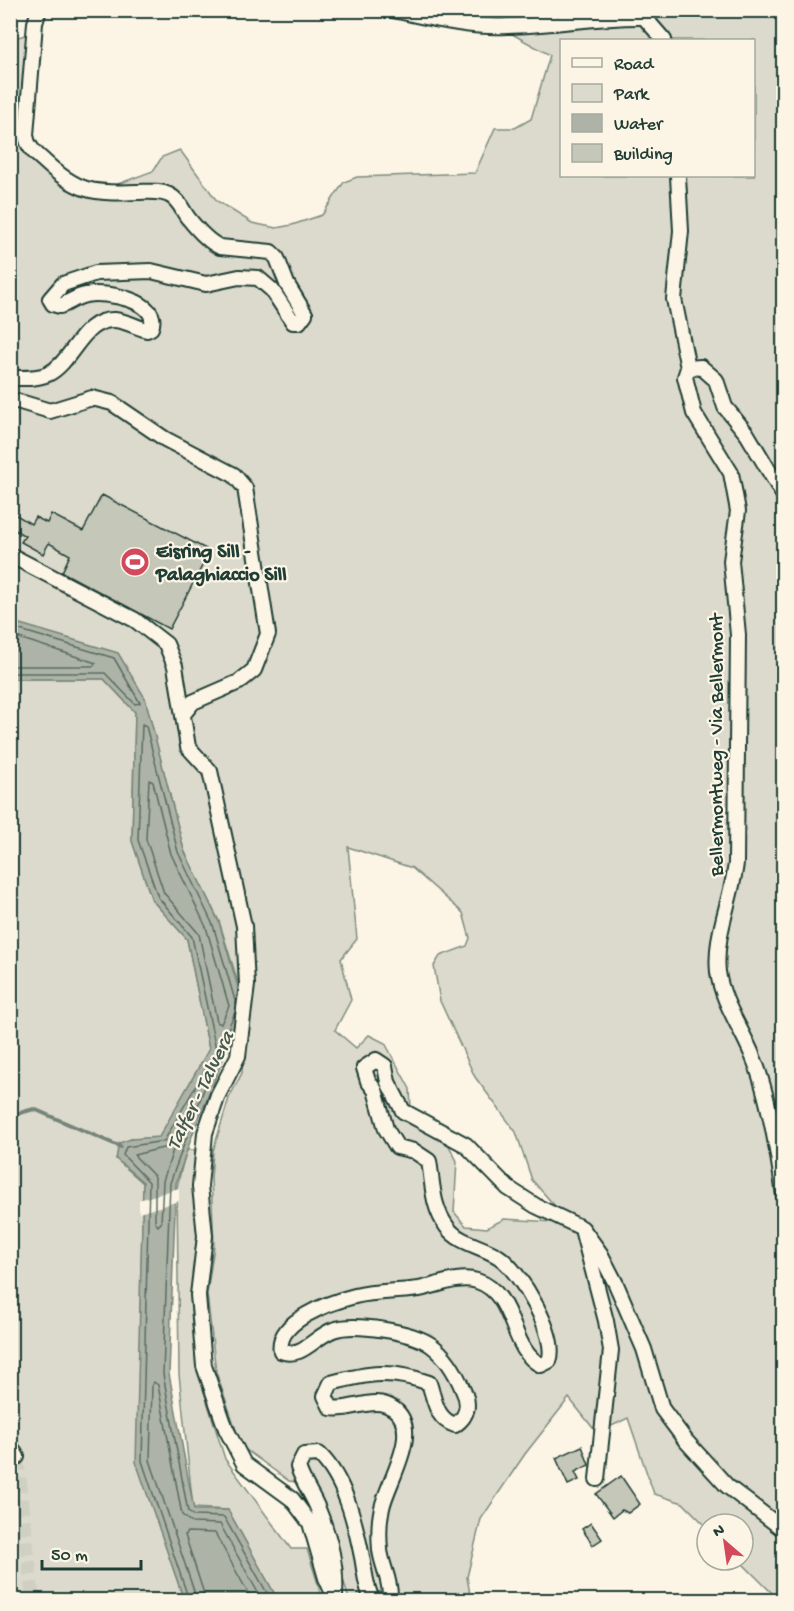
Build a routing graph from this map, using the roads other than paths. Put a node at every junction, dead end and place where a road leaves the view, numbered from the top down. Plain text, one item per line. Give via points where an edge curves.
1 (39, 10) edge
2 (393, 10) edge
3 (663, 39) edge
4 (678, 177) edge
5 (688, 368) junction
6 (10, 378) edge
7 (10, 401) edge
8 (783, 496) edge
9 (10, 555) edge
10 (184, 713) junction
11 (783, 1196) edge
12 (582, 1228) junction
13 (597, 1479) dead end
14 (783, 1530) edge
15 (336, 1599) edge
16 (377, 1600) edge
17 (384, 1600) edge

1 - 6 street via 26,135 32,150 65,178 91,192 168,194 213,244 271,252 305,314 299,322 293,322 272,290 258,278 239,277 206,284 152,271 96,273 63,284 50,298 53,304 60,306 93,294 135,301 152,316 151,328 104,321 86,332 69,356 47,375
2 - 3 street via 468,26 644,17
4 - 5 street, Bellermontweg - Via Bellermont via 681,231 674,299
5 - 8 street via 701,367 716,380 725,407 747,434
5 - 11 street, Bellermontweg - Via Bellermont via 685,377 694,413 731,473 738,511 731,561 738,635 736,863 718,952 718,972 763,1087
7 - 10 street via 50,411 92,398 112,403 165,439 234,475 245,488 268,634 254,670 239,682 193,702
9 - 10 street via 135,620 166,644 175,666
10 - 15 street via 188,747 210,771 244,926 247,985 238,1056 218,1095 205,1133 200,1186 205,1236 198,1295 204,1366 226,1429 244,1464 292,1499 310,1522
12 - 13 street via 611,1350
12 - 14 street via 616,1284 644,1349 662,1410 727,1486
12 - 17 street via 508,1188 466,1145 403,1111 388,1082 385,1066 376,1060 364,1068 397,1147 414,1151 429,1161 436,1210 448,1230 498,1256 512,1269 535,1305 553,1352 549,1361 541,1365 530,1360 513,1318 495,1293 477,1281 454,1280 356,1296 326,1306 285,1329 279,1340 281,1351 291,1354 334,1329 359,1326 418,1338 432,1345 451,1365 465,1392 468,1410 455,1425 445,1422 439,1414 429,1383 405,1374 380,1373 331,1383 325,1396 331,1408 342,1410 361,1403 380,1403 395,1409 404,1425 404,1449 381,1508 380,1550 390,1582 390,1595
15 - 16 street via 337,1574 318,1508 298,1467 304,1455 319,1454 333,1468 359,1546 366,1588 372,1599

